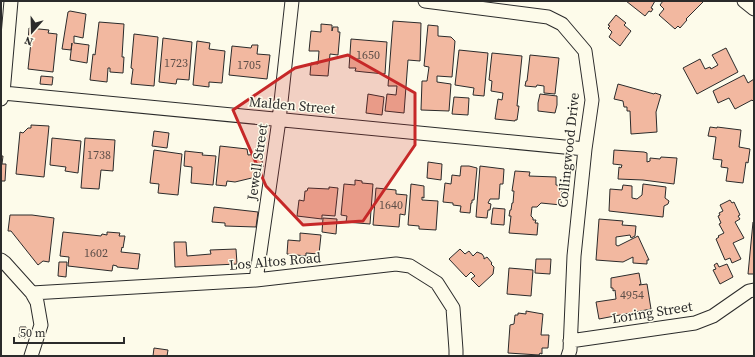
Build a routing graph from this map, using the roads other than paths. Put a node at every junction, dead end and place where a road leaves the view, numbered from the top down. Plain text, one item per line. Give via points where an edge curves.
1 (11, 1) edge
2 (292, 1) edge
3 (425, 1) edge
4 (744, 1) edge
5 (754, 9) edge
6 (2, 96) edge
7 (279, 120) junction
8 (585, 149) junction
9 (1, 260) edge
10 (256, 280) junction
11 (754, 290) edge
12 (32, 293) junction
13 (570, 341) junction
14 (31, 356) edge
15 (456, 356) edge
16 (568, 356) edge

1 - 6 street
2 - 7 street, Jewell Street
3 - 8 street, Collingwood Drive via 548,17 562,24 585,51 592,100
4 - 5 street
6 - 7 street, Malden Street
7 - 8 street, Malden Street
7 - 10 street, Jewell Street
8 - 13 street, Collingwood Drive via 574,256
9 - 12 street
10 - 12 street, Los Altos Road
10 - 15 street, Los Altos Road via 396,264 410,266 437,282 453,308
11 - 13 street, Loring Street via 713,316 695,323
12 - 14 street via 37,302 41,325
13 - 16 street, Collingwood Drive

